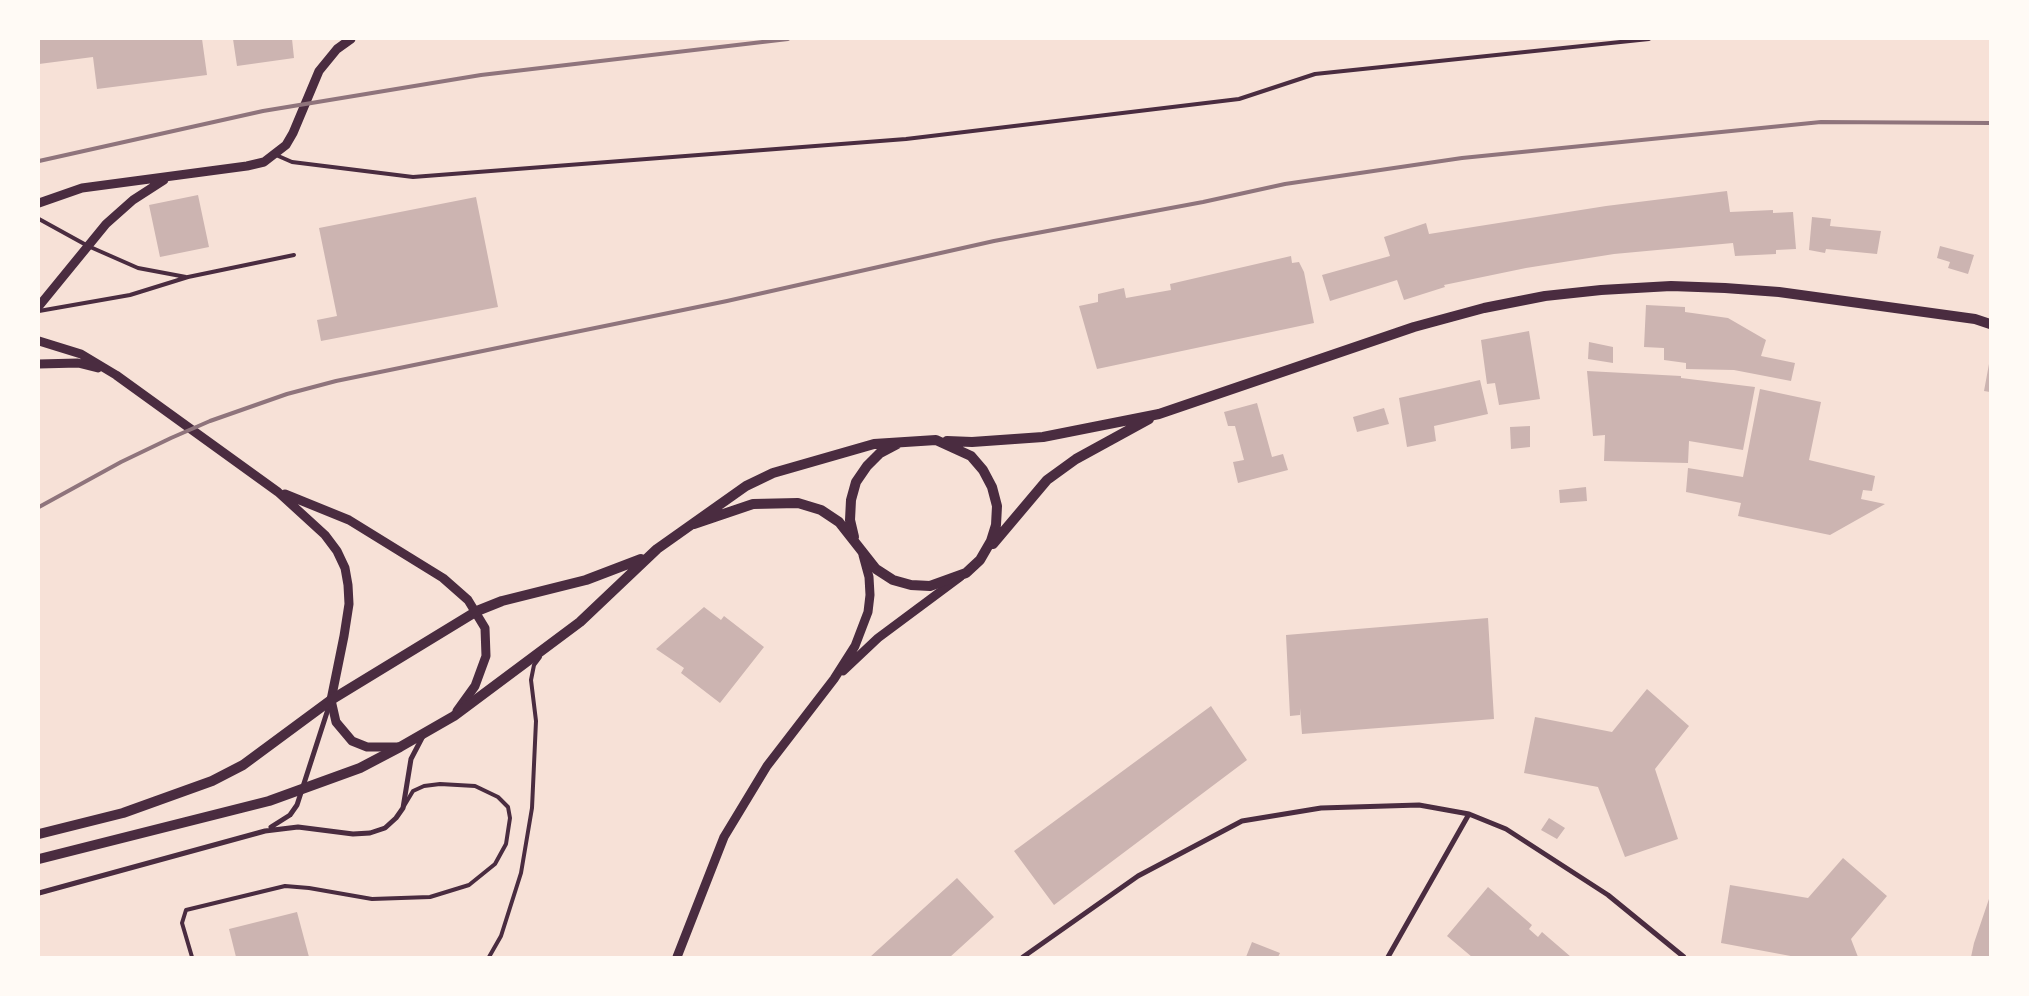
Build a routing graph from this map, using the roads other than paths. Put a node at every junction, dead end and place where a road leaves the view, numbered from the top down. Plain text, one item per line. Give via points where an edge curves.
1 (351, 39) edge
2 (1649, 39) edge
3 (276, 154) junction
4 (166, 178) junction
5 (39, 203) edge
6 (39, 219) edge
7 (88, 246) junction
8 (294, 255) dead end
9 (188, 277) junction
10 (39, 306) edge
11 (39, 311) edge
12 (1990, 323) edge
13 (39, 341) edge
14 (39, 364) edge
15 (116, 375) junction
16 (1159, 414) junction
17 (936, 440) junction
18 (898, 444) junction
19 (278, 492) junction
20 (694, 524) junction
21 (854, 539) junction
22 (863, 555) junction
23 (646, 556) junction
24 (980, 560) junction
25 (966, 572) junction
26 (477, 611) junction
27 (548, 644) junction
28 (834, 679) junction
29 (330, 700) junction
30 (454, 716) junction
31 (427, 732) junction
32 (400, 747) junction
33 (303, 790) junction
34 (403, 808) junction
35 (1469, 814) junction
36 (265, 830) junction
37 (39, 834) edge
38 (39, 859) edge
39 (39, 893) edge
40 (192, 957) edge
41 (489, 957) edge
42 (677, 957) edge
43 (1023, 957) edge
44 (1388, 957) edge
45 (1684, 957) edge

1 - 3 street via 337,49 319,72 293,133
2 - 3 lane via 1315,74 1239,98 906,139 413,177 292,162
3 - 4 street via 264,162 247,166
4 - 5 street via 82,188
4 - 7 street via 133,200 106,224
6 - 7 lane
7 - 9 lane via 138,268
7 - 10 street
8 - 9 lane
9 - 11 lane via 130,295
12 - 16 main road via 1779,292 1725,288 1671,286 1554,295 1484,308 1414,327
13 - 15 street via 81,354
14 - 15 street via 78,363
15 - 19 street
16 - 17 main road via 1043,436 972,442
16 - 24 main road via 1076,459 1047,480
17 - 18 main road
17 - 24 main road via 971,456 992,487 997,506 996,525
18 - 20 main road via 874,444 773,473 746,486
18 - 21 main road via 880,453 856,482 850,520
19 - 26 street via 349,520 458,588
19 - 29 street via 325,535 345,568 349,604
20 - 21 main road via 753,504 798,503 821,510 839,522
20 - 23 main road
21 - 22 main road
22 - 25 main road via 893,580 911,585 930,586
22 - 28 street via 869,578 868,612 856,646
23 - 26 main road via 586,580 502,601
23 - 27 main road via 580,622
24 - 25 main road
25 - 28 street via 878,638
26 - 29 main road
26 - 30 street via 485,628 486,656 475,686
27 - 30 main road
27 - 41 lane via 534,665 531,680 536,720 532,808 521,873 501,936
28 - 42 street via 767,766 724,838
29 - 32 street via 336,722 352,741 367,747
29 - 33 street
29 - 37 main road via 243,764 212,781 123,813
30 - 31 main road
31 - 32 main road
31 - 34 street via 411,759
32 - 33 main road via 360,768
33 - 36 street via 290,815
33 - 38 main road
34 - 36 street via 385,828 370,833 298,827
34 - 40 lane via 413,791 424,786 475,786 498,796 508,807 510,818 506,844 495,864 469,885 430,897 372,899 285,886 186,910 182,923
35 - 43 street via 1419,805 1321,808 1242,821 1138,876
35 - 44 street
35 - 45 street via 1506,829 1608,895
36 - 39 street

